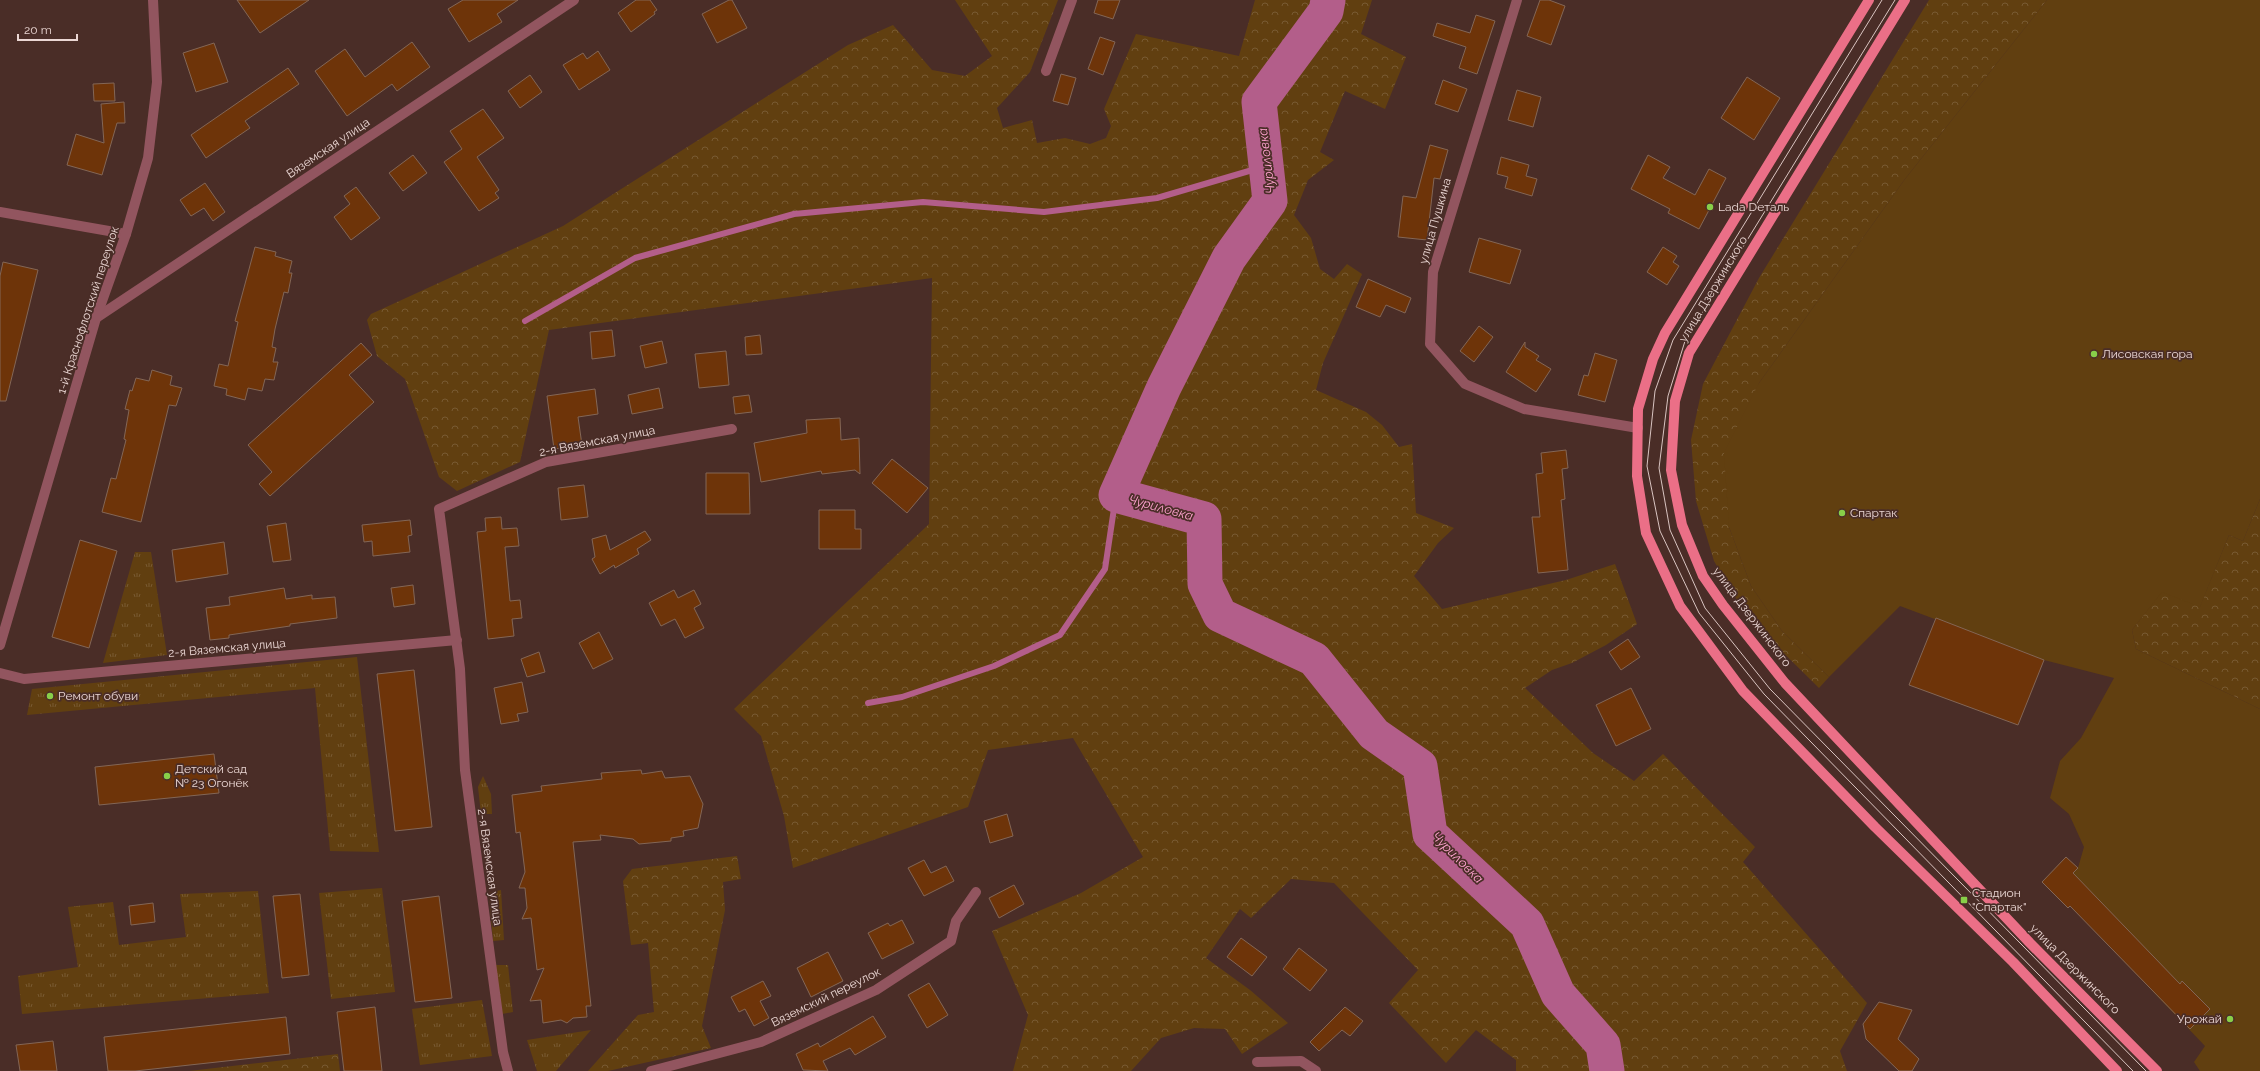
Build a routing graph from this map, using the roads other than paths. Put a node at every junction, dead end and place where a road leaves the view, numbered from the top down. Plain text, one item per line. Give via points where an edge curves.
1 (574, 0) edge
2 (1072, 0) edge
3 (1517, 0) edge
4 (1870, 0) edge
5 (1905, 0) edge
6 (155, 1) edge
7 (1046, 71) dead end
8 (0, 212) edge
9 (126, 234) junction
10 (96, 318) junction
11 (1638, 428) junction
12 (732, 429) dead end
13 (457, 640) junction
14 (0, 645) edge
15 (0, 673) edge
16 (976, 892) dead end
17 (1257, 1062) dead end
18 (508, 1071) edge
19 (651, 1071) edge
20 (1316, 1071) edge
21 (2117, 1071) edge
22 (2157, 1071) edge

1 - 10 street, Вяземская улица
2 - 7 street
3 - 11 street, улица Пушкина via 1433,272 1430,344 1465,384 1524,409
4 - 11 main road, улица Дзержинского via 1665,333 1638,409
5 - 22 main road, улица Дзержинского via 1689,353 1675,401 1671,470 1682,525 1703,576 1785,683 1908,816
6 - 9 street, 1-й Краснофлотский переулок via 157,82 148,158
8 - 9 street
9 - 10 street, 1-й Краснофлотский переулок
10 - 14 street, 1-й Краснофлотский переулок
11 - 21 main road, улица Дзержинского via 1637,476 1646,533 1680,606 1743,691 2008,957
12 - 13 street, 2-я Вяземская улица via 546,462 439,509
13 - 15 street, 2-я Вяземская улица via 24,679
13 - 18 street, 2-я Вяземская улица via 465,770 503,1052
16 - 19 street, Вяземский переулок via 956,921 951,941 876,990 761,1042
17 - 20 street via 1301,1061

